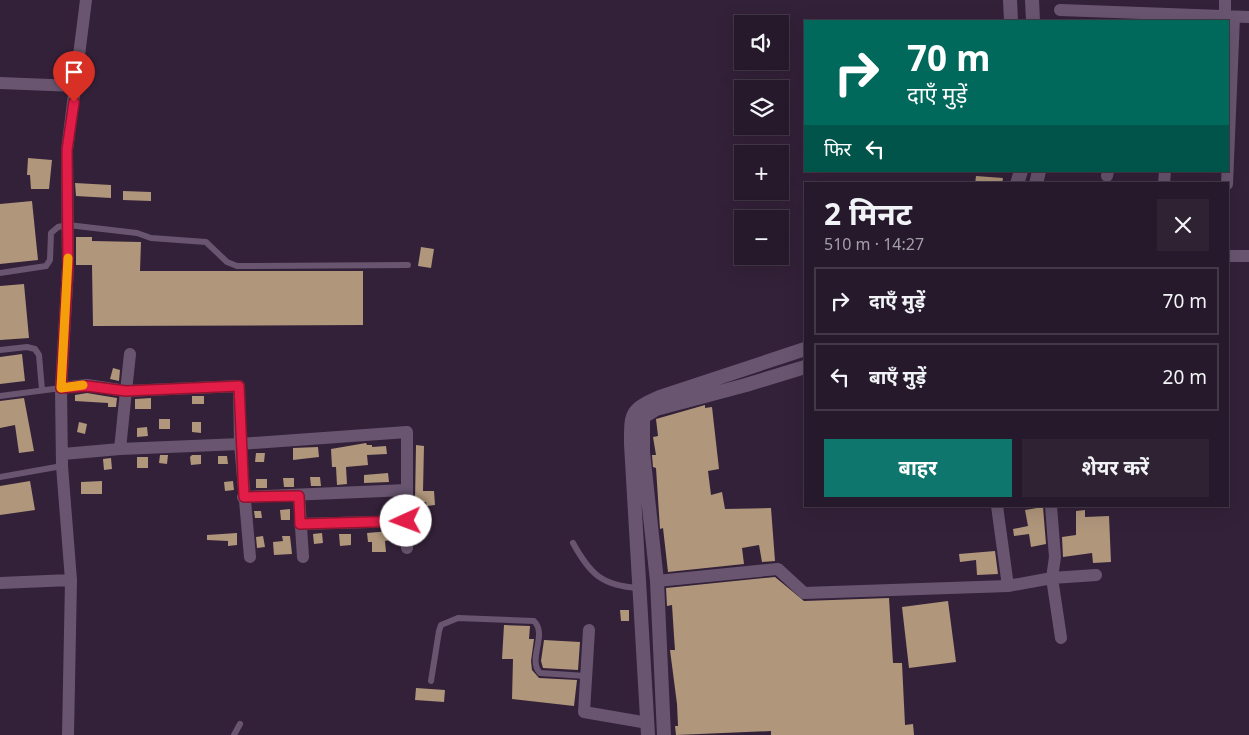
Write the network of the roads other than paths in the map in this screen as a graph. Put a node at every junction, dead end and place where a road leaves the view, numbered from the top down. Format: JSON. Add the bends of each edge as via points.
{"nodes":[{"id":1,"x":86,"y":0,"type":"edge"},
{"id":2,"x":1010,"y":0,"type":"edge"},
{"id":3,"x":1032,"y":0,"type":"edge"},
{"id":4,"x":1160,"y":0,"type":"edge"},
{"id":5,"x":1226,"y":0,"type":"edge"},
{"id":6,"x":1099,"y":6,"type":"edge"},
{"id":7,"x":1060,"y":10,"type":"dead end"},
{"id":8,"x":1160,"y":14,"type":"junction"},
{"id":9,"x":1116,"y":16,"type":"edge"},
{"id":10,"x":1230,"y":16,"type":"junction"},
{"id":11,"x":1249,"y":17,"type":"edge"},
{"id":12,"x":1173,"y":18,"type":"edge"},
{"id":13,"x":1010,"y":20,"type":"edge"},
{"id":14,"x":1033,"y":20,"type":"edge"},
{"id":15,"x":1229,"y":78,"type":"edge"},
{"id":16,"x":0,"y":83,"type":"edge"},
{"id":17,"x":76,"y":86,"type":"junction"},
{"id":18,"x":68,"y":224,"type":"junction"},
{"id":19,"x":1229,"y":256,"type":"edge"},
{"id":20,"x":1249,"y":256,"type":"edge"},
{"id":21,"x":408,"y":265,"type":"dead end"},
{"id":22,"x":0,"y":273,"type":"edge"},
{"id":23,"x":804,"y":349,"type":"edge"},
{"id":24,"x":0,"y":350,"type":"edge"},
{"id":25,"x":130,"y":354,"type":"dead end"},
{"id":26,"x":804,"y":367,"type":"edge"},
{"id":27,"x":61,"y":388,"type":"junction"},
{"id":28,"x":42,"y":390,"type":"junction"},
{"id":29,"x":126,"y":391,"type":"junction"},
{"id":30,"x":0,"y":396,"type":"edge"},
{"id":31,"x":240,"y":444,"type":"junction"},
{"id":32,"x":120,"y":448,"type":"junction"},
{"id":33,"x":63,"y":460,"type":"junction"},
{"id":34,"x":0,"y":477,"type":"edge"},
{"id":35,"x":407,"y":490,"type":"junction"},
{"id":36,"x":299,"y":496,"type":"junction"},
{"id":37,"x":244,"y":497,"type":"junction"},
{"id":38,"x":997,"y":507,"type":"edge"},
{"id":39,"x":1051,"y":507,"type":"edge"},
{"id":40,"x":406,"y":521,"type":"junction"},
{"id":41,"x":300,"y":524,"type":"junction"},
{"id":42,"x":573,"y":543,"type":"dead end"},
{"id":43,"x":406,"y":548,"type":"dead end"},
{"id":44,"x":250,"y":557,"type":"dead end"},
{"id":45,"x":303,"y":558,"type":"dead end"},
{"id":46,"x":1096,"y":575,"type":"dead end"},
{"id":47,"x":1052,"y":578,"type":"junction"},
{"id":48,"x":71,"y":580,"type":"junction"},
{"id":49,"x":657,"y":581,"type":"junction"},
{"id":50,"x":0,"y":583,"type":"edge"},
{"id":51,"x":1008,"y":586,"type":"junction"},
{"id":52,"x":639,"y":588,"type":"junction"},
{"id":53,"x":589,"y":630,"type":"dead end"},
{"id":54,"x":660,"y":638,"type":"junction"},
{"id":55,"x":1061,"y":638,"type":"dead end"},
{"id":56,"x":642,"y":639,"type":"junction"},
{"id":57,"x":586,"y":676,"type":"junction"},
{"id":58,"x":432,"y":680,"type":"dead end"},
{"id":59,"x":240,"y":724,"type":"dead end"},
{"id":60,"x":648,"y":729,"type":"edge"},
{"id":61,"x":68,"y":735,"type":"edge"},
{"id":62,"x":234,"y":735,"type":"edge"},
{"id":63,"x":664,"y":735,"type":"edge"}],
"edges":[{"from":1,"to":17,"type":"street"},
{"from":2,"to":13,"type":"street"},
{"from":3,"to":14,"type":"street"},
{"from":4,"to":8,"type":"street"},
{"from":5,"to":10,"type":"street"},
{"from":6,"to":7,"type":"street"},
{"from":6,"to":9,"type":"street"},
{"from":8,"to":9,"type":"street"},
{"from":8,"to":12,"type":"street"},
{"from":10,"to":11,"type":"street"},
{"from":10,"to":12,"type":"street"},
{"from":10,"to":15,"type":"street"},
{"from":16,"to":17,"type":"street"},
{"from":17,"to":18,"type":"street","via":[[67,150]]},
{"from":18,"to":21,"type":"lane","via":[[137,233],[151,238],[206,242],[227,262],[237,266]]},
{"from":18,"to":22,"type":"lane","via":[[51,233],[50,260],[46,266]]},
{"from":18,"to":27,"type":"street"},
{"from":19,"to":20,"type":"street"},
{"from":23,"to":52,"type":"street","via":[[688,386],[639,406],[631,425]]},
{"from":24,"to":28,"type":"lane","via":[[35,349],[39,355]]},
{"from":25,"to":29,"type":"street"},
{"from":26,"to":49,"type":"street","via":[[656,409],[643,417],[643,452]]},
{"from":27,"to":28,"type":"lane"},
{"from":27,"to":29,"type":"street","via":[[81,385]]},
{"from":27,"to":33,"type":"street"},
{"from":28,"to":30,"type":"lane"},
{"from":29,"to":31,"type":"street","via":[[239,386]]},
{"from":29,"to":32,"type":"street"},
{"from":31,"to":32,"type":"street"},
{"from":31,"to":35,"type":"street","via":[[407,432]]},
{"from":31,"to":37,"type":"street"},
{"from":32,"to":33,"type":"street"},
{"from":33,"to":34,"type":"lane"},
{"from":33,"to":48,"type":"street"},
{"from":35,"to":36,"type":"street"},
{"from":35,"to":40,"type":"street"},
{"from":36,"to":37,"type":"street"},
{"from":36,"to":41,"type":"street"},
{"from":37,"to":44,"type":"street"},
{"from":38,"to":51,"type":"street"},
{"from":39,"to":47,"type":"street","via":[[1055,557]]},
{"from":40,"to":41,"type":"street"},
{"from":40,"to":43,"type":"street"},
{"from":41,"to":45,"type":"street"},
{"from":42,"to":52,"type":"lane","via":[[584,564],[600,579]]},
{"from":46,"to":47,"type":"street"},
{"from":47,"to":51,"type":"street"},
{"from":47,"to":55,"type":"street"},
{"from":48,"to":50,"type":"street"},
{"from":48,"to":61,"type":"street"},
{"from":49,"to":51,"type":"street","via":[[778,569],[804,593]]},
{"from":49,"to":54,"type":"street"},
{"from":52,"to":56,"type":"street"},
{"from":53,"to":57,"type":"street"},
{"from":54,"to":56,"type":"street"},
{"from":54,"to":63,"type":"street"},
{"from":56,"to":60,"type":"street"},
{"from":57,"to":58,"type":"lane","via":[[540,673],[535,664],[539,632],[534,622],[458,618],[442,625],[439,631]]},
{"from":57,"to":60,"type":"street","via":[[584,712]]},
{"from":59,"to":62,"type":"lane"}]}
